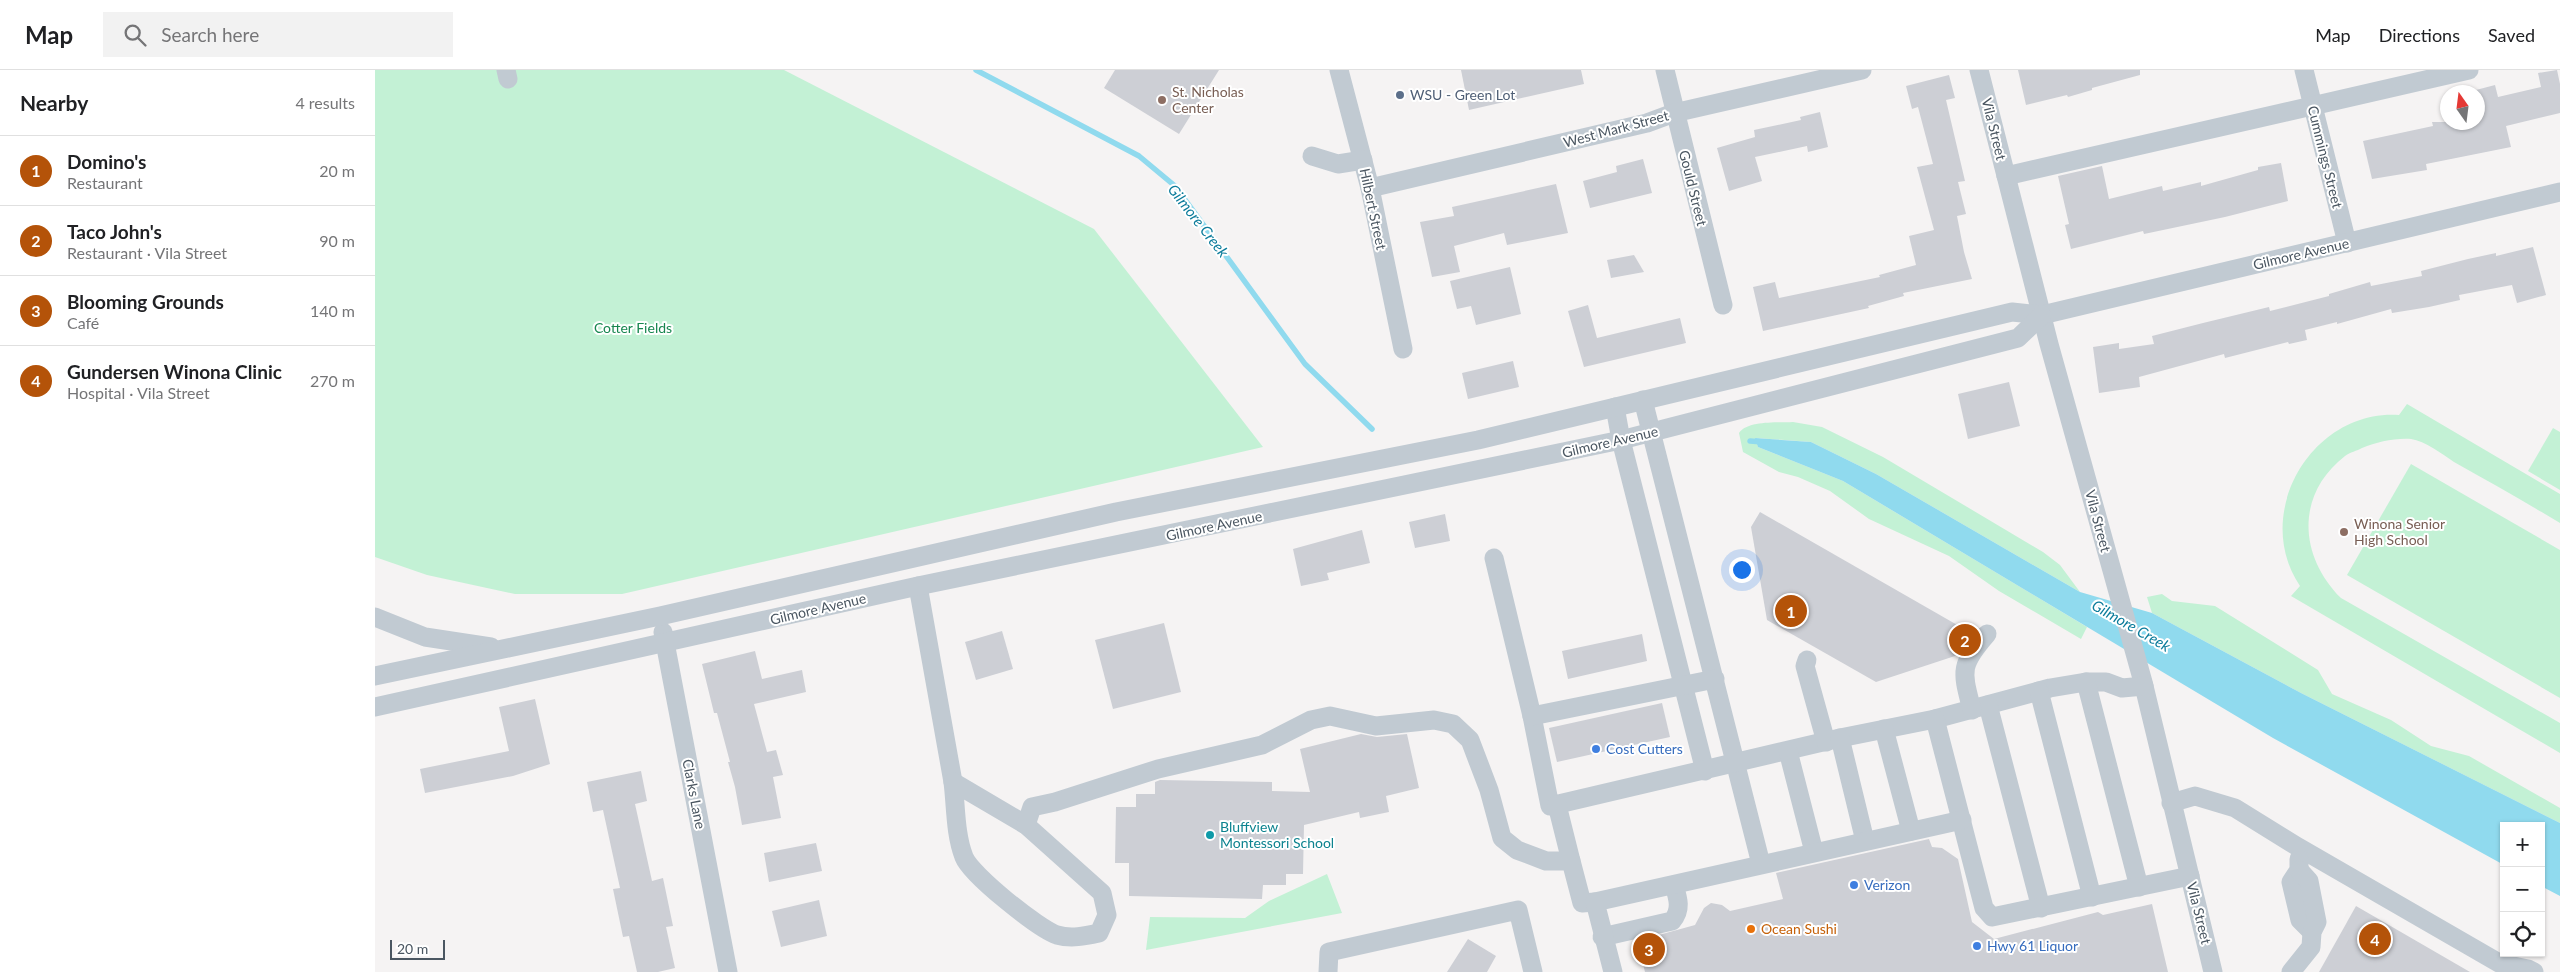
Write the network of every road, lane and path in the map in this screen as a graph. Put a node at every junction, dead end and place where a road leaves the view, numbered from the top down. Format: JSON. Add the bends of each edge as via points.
{"nodes":[{"id":1,"x":1339,"y":70,"type":"edge"},
{"id":2,"x":1665,"y":70,"type":"edge"},
{"id":3,"x":1861,"y":70,"type":"edge"},
{"id":4,"x":1979,"y":70,"type":"edge"},
{"id":5,"x":2304,"y":70,"type":"edge"},
{"id":6,"x":2469,"y":70,"type":"edge"},
{"id":7,"x":2313,"y":106,"type":"junction"},
{"id":8,"x":1674,"y":113,"type":"junction"},
{"id":9,"x":1312,"y":156,"type":"dead end"},
{"id":10,"x":1363,"y":160,"type":"junction"},
{"id":11,"x":2007,"y":176,"type":"junction"},
{"id":12,"x":1370,"y":188,"type":"junction"},
{"id":13,"x":2560,"y":192,"type":"edge"},
{"id":14,"x":2347,"y":243,"type":"junction"},
{"id":15,"x":1723,"y":305,"type":"dead end"},
{"id":16,"x":2042,"y":315,"type":"junction"},
{"id":17,"x":1403,"y":349,"type":"dead end"},
{"id":18,"x":1643,"y":400,"type":"junction"},
{"id":19,"x":1615,"y":407,"type":"junction"},
{"id":20,"x":1651,"y":432,"type":"junction"},
{"id":21,"x":1621,"y":440,"type":"junction"},
{"id":22,"x":1494,"y":558,"type":"dead end"},
{"id":23,"x":917,"y":586,"type":"junction"},
{"id":24,"x":660,"y":616,"type":"junction"},
{"id":25,"x":375,"y":617,"type":"edge"},
{"id":26,"x":1987,"y":634,"type":"dead end"},
{"id":27,"x":666,"y":643,"type":"junction"},
{"id":28,"x":507,"y":648,"type":"junction"},
{"id":29,"x":1807,"y":660,"type":"dead end"},
{"id":30,"x":375,"y":676,"type":"edge"},
{"id":31,"x":1715,"y":679,"type":"junction"},
{"id":32,"x":2086,"y":682,"type":"junction"},
{"id":33,"x":2144,"y":684,"type":"junction"},
{"id":34,"x":1683,"y":685,"type":"junction"},
{"id":35,"x":2039,"y":691,"type":"junction"},
{"id":36,"x":375,"y":707,"type":"edge"},
{"id":37,"x":1980,"y":708,"type":"junction"},
{"id":38,"x":1532,"y":716,"type":"junction"},
{"id":39,"x":1935,"y":719,"type":"junction"},
{"id":40,"x":1884,"y":729,"type":"junction"},
{"id":41,"x":1833,"y":740,"type":"junction"},
{"id":42,"x":1788,"y":751,"type":"junction"},
{"id":43,"x":1736,"y":763,"type":"junction"},
{"id":44,"x":1705,"y":771,"type":"junction"},
{"id":45,"x":953,"y":782,"type":"junction"},
{"id":46,"x":2171,"y":803,"type":"junction"},
{"id":47,"x":1557,"y":805,"type":"junction"},
{"id":48,"x":1961,"y":820,"type":"junction"},
{"id":49,"x":1026,"y":826,"type":"junction"},
{"id":50,"x":1911,"y":831,"type":"junction"},
{"id":51,"x":1865,"y":841,"type":"junction"},
{"id":52,"x":2299,"y":847,"type":"junction"},
{"id":53,"x":1815,"y":852,"type":"junction"},
{"id":54,"x":1571,"y":861,"type":"junction"},
{"id":55,"x":1761,"y":864,"type":"junction"},
{"id":56,"x":2190,"y":876,"type":"junction"},
{"id":57,"x":1674,"y":884,"type":"junction"},
{"id":58,"x":2139,"y":887,"type":"junction"},
{"id":59,"x":2092,"y":897,"type":"junction"},
{"id":60,"x":1595,"y":902,"type":"junction"},
{"id":61,"x":2041,"y":908,"type":"junction"},
{"id":62,"x":1602,"y":937,"type":"junction"},
{"id":63,"x":728,"y":972,"type":"edge"},
{"id":64,"x":1328,"y":972,"type":"edge"},
{"id":65,"x":1533,"y":972,"type":"edge"},
{"id":66,"x":1613,"y":972,"type":"edge"},
{"id":67,"x":2213,"y":972,"type":"edge"},
{"id":68,"x":2291,"y":972,"type":"edge"},
{"id":69,"x":2534,"y":972,"type":"edge"}],
"edges":[{"from":1,"to":10,"type":"street","name":"Hilbert Street"},
{"from":2,"to":8,"type":"street","name":"Gould Street"},
{"from":3,"to":8,"type":"street","name":"West Mark Street"},
{"from":4,"to":11,"type":"street","name":"Vila Street"},
{"from":5,"to":7,"type":"street","name":"Cummings Street"},
{"from":6,"to":7,"type":"street"},
{"from":7,"to":11,"type":"street"},
{"from":7,"to":14,"type":"street","name":"Cummings Street"},
{"from":8,"to":12,"type":"street","name":"West Mark Street","via":[[1647,124]]},
{"from":8,"to":15,"type":"street","name":"Gould Street"},
{"from":9,"to":10,"type":"street","via":[[1338,164]]},
{"from":10,"to":12,"type":"street","name":"Hilbert Street"},
{"from":11,"to":16,"type":"street","name":"Vila Street"},
{"from":12,"to":17,"type":"street","name":"Hilbert Street"},
{"from":13,"to":14,"type":"street","name":"Gilmore Avenue"},
{"from":14,"to":16,"type":"street","name":"Gilmore Avenue"},
{"from":16,"to":18,"type":"street","name":"Gilmore Avenue","via":[[2012,312]]},
{"from":16,"to":20,"type":"street","name":"Gilmore Avenue","via":[[2018,338]]},
{"from":16,"to":33,"type":"street","name":"Vila Street"},
{"from":18,"to":19,"type":"street","name":"Gilmore Avenue"},
{"from":18,"to":20,"type":"street"},
{"from":19,"to":21,"type":"street"},
{"from":19,"to":24,"type":"street","name":"Gilmore Avenue","via":[[1478,440],[1116,512]]},
{"from":20,"to":21,"type":"street","name":"Gilmore Avenue"},
{"from":20,"to":31,"type":"street"},
{"from":21,"to":23,"type":"street","name":"Gilmore Avenue"},
{"from":21,"to":34,"type":"street"},
{"from":22,"to":38,"type":"street"},
{"from":23,"to":27,"type":"street","name":"Gilmore Avenue"},
{"from":23,"to":45,"type":"street"},
{"from":24,"to":27,"type":"street","name":"Clarks Lane"},
{"from":24,"to":28,"type":"street","name":"Gilmore Avenue"},
{"from":25,"to":28,"type":"street","via":[[425,637]]},
{"from":26,"to":37,"type":"street","via":[[1966,662],[1963,675]]},
{"from":27,"to":36,"type":"street","name":"Gilmore Avenue"},
{"from":27,"to":63,"type":"street","name":"Clarks Lane"},
{"from":28,"to":30,"type":"street","name":"Gilmore Avenue"},
{"from":29,"to":41,"type":"street","via":[[1805,666]]},
{"from":31,"to":34,"type":"street"},
{"from":31,"to":43,"type":"street"},
{"from":32,"to":33,"type":"street","via":[[2106,682],[2122,688]]},
{"from":32,"to":35,"type":"street"},
{"from":32,"to":58,"type":"street"},
{"from":33,"to":46,"type":"street","name":"Vila Street"},
{"from":34,"to":38,"type":"street"},
{"from":34,"to":44,"type":"street"},
{"from":35,"to":37,"type":"street"},
{"from":35,"to":59,"type":"street"},
{"from":37,"to":39,"type":"street"},
{"from":37,"to":61,"type":"street"},
{"from":38,"to":47,"type":"street","via":[[1550,806]]},
{"from":39,"to":40,"type":"street"},
{"from":39,"to":48,"type":"street"},
{"from":40,"to":41,"type":"street"},
{"from":40,"to":50,"type":"street"},
{"from":41,"to":42,"type":"street"},
{"from":41,"to":51,"type":"street"},
{"from":42,"to":43,"type":"street"},
{"from":42,"to":53,"type":"street"},
{"from":43,"to":44,"type":"street"},
{"from":43,"to":55,"type":"street"},
{"from":44,"to":47,"type":"street"},
{"from":45,"to":49,"type":"street"},
{"from":45,"to":49,"type":"street","via":[[959,840],[965,860],[994,890],[1043,928],[1058,935],[1081,937],[1099,933],[1107,915],[1102,893]]},
{"from":46,"to":52,"type":"street","via":[[2195,796],[2235,808]]},
{"from":46,"to":56,"type":"street","name":"Vila Street"},
{"from":47,"to":54,"type":"street"},
{"from":48,"to":50,"type":"street"},
{"from":48,"to":61,"type":"street","via":[[1988,914],[1998,917]]},
{"from":49,"to":54,"type":"street","via":[[1032,807],[1158,770],[1263,745],[1311,720],[1329,716],[1376,726],[1435,720],[1453,724],[1470,740],[1489,790],[1502,838],[1517,850],[1545,861]]},
{"from":50,"to":51,"type":"street"},
{"from":51,"to":53,"type":"street"},
{"from":52,"to":68,"type":"street","via":[[2299,870],[2291,882],[2301,920],[2313,932],[2311,947]]},
{"from":52,"to":69,"type":"street","via":[[2499,963]]},
{"from":53,"to":55,"type":"street"},
{"from":54,"to":60,"type":"street","via":[[1582,903]]},
{"from":55,"to":57,"type":"street"},
{"from":56,"to":58,"type":"street"},
{"from":56,"to":67,"type":"street","name":"Vila Street"},
{"from":57,"to":60,"type":"street"},
{"from":57,"to":62,"type":"street","via":[[1679,908],[1672,921]]},
{"from":58,"to":59,"type":"street"},
{"from":59,"to":61,"type":"street"},
{"from":60,"to":62,"type":"street"},
{"from":62,"to":66,"type":"street"},
{"from":64,"to":65,"type":"street","via":[[1329,952],[1518,910]]}]}
